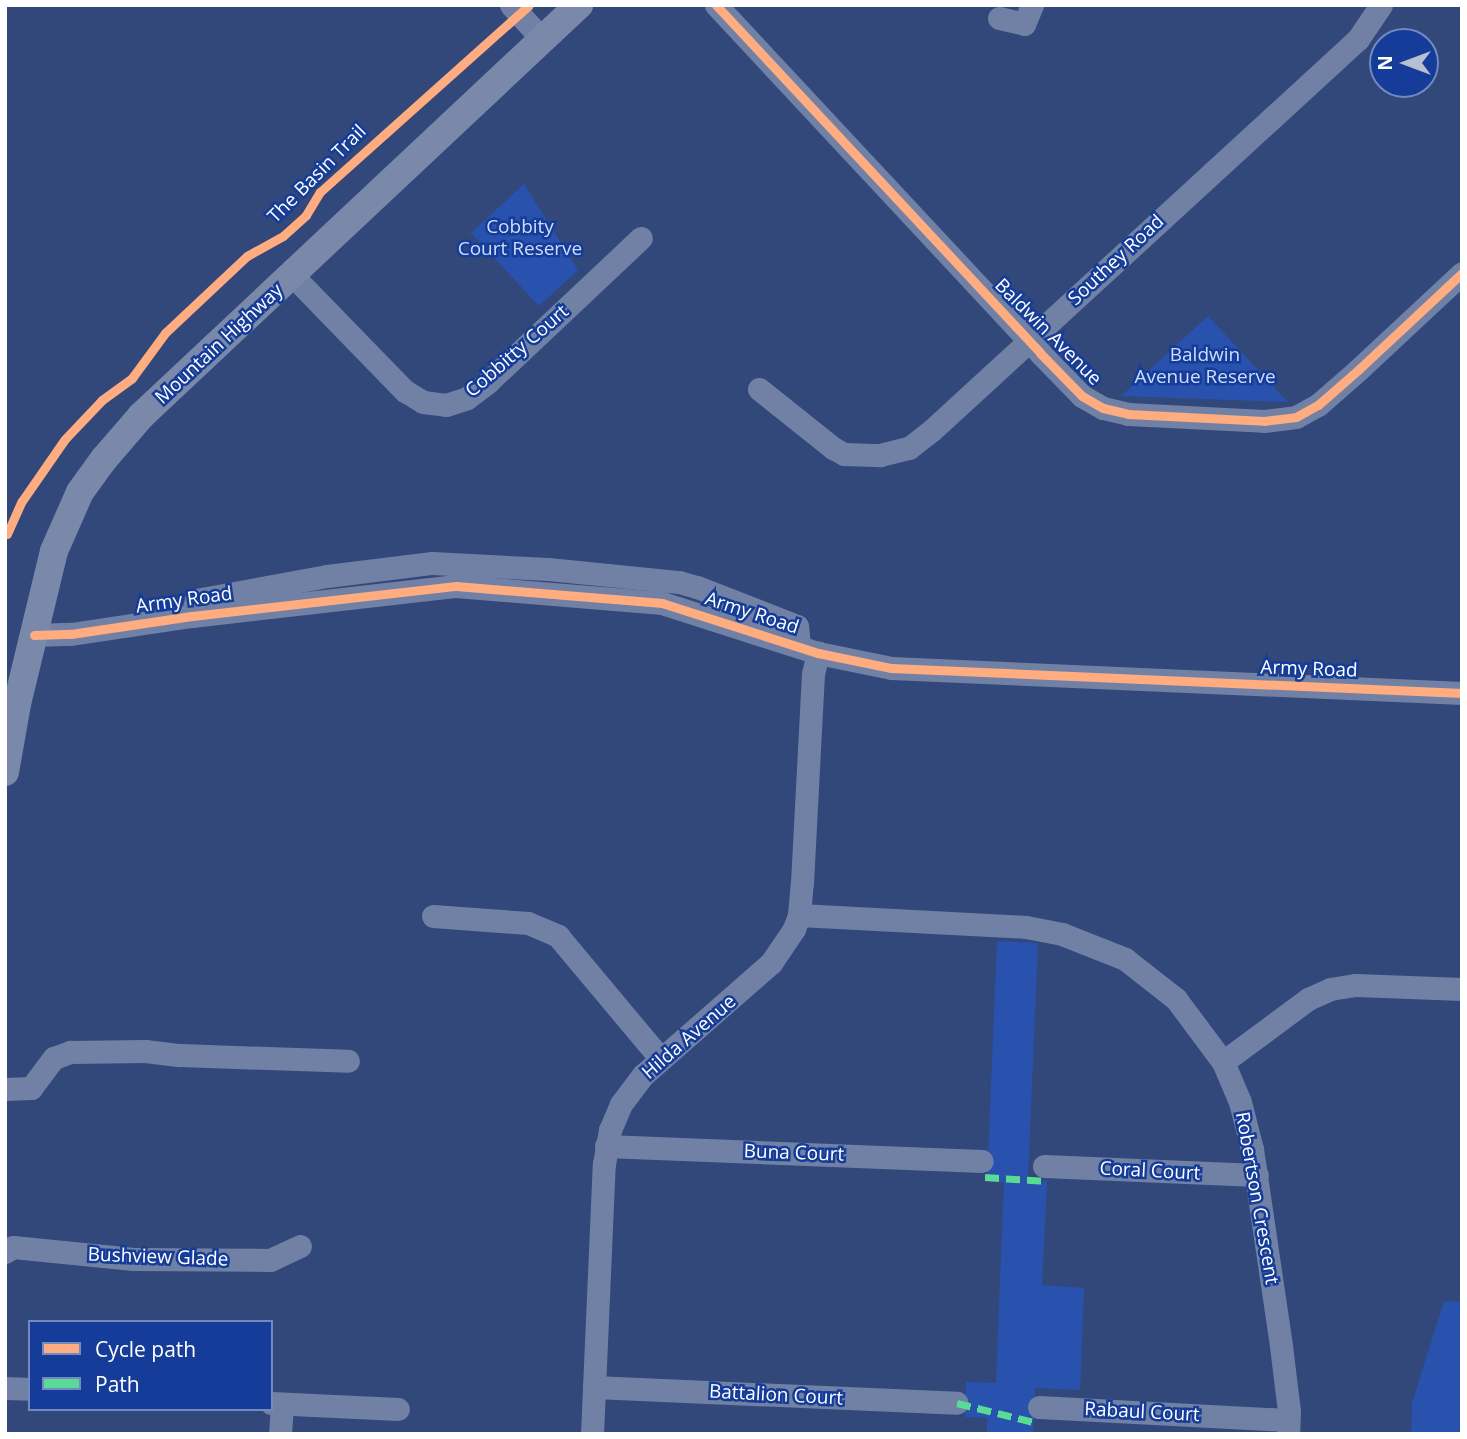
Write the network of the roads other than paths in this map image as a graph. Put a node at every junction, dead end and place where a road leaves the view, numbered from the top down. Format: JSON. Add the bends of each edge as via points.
{"nodes":[{"id":1,"x":511,"y":5,"type":"edge"},
{"id":2,"x":579,"y":5,"type":"edge"},
{"id":3,"x":716,"y":5,"type":"edge"},
{"id":4,"x":1032,"y":5,"type":"edge"},
{"id":5,"x":1381,"y":5,"type":"edge"},
{"id":6,"x":999,"y":18,"type":"dead end"},
{"id":7,"x":542,"y":39,"type":"junction"},
{"id":8,"x":641,"y":238,"type":"dead end"},
{"id":9,"x":1462,"y":272,"type":"edge"},
{"id":10,"x":293,"y":276,"type":"junction"},
{"id":11,"x":1028,"y":341,"type":"junction"},
{"id":12,"x":759,"y":389,"type":"dead end"},
{"id":13,"x":34,"y":635,"type":"junction"},
{"id":14,"x":809,"y":650,"type":"junction"},
{"id":15,"x":1462,"y":693,"type":"edge"},
{"id":16,"x":7,"y":753,"type":"edge"},
{"id":17,"x":799,"y":915,"type":"junction"},
{"id":18,"x":433,"y":916,"type":"dead end"},
{"id":19,"x":1462,"y":989,"type":"edge"},
{"id":20,"x":661,"y":1059,"type":"junction"},
{"id":21,"x":348,"y":1061,"type":"dead end"},
{"id":22,"x":1223,"y":1062,"type":"junction"},
{"id":23,"x":5,"y":1089,"type":"edge"},
{"id":24,"x":606,"y":1146,"type":"junction"},
{"id":25,"x":982,"y":1161,"type":"dead end"},
{"id":26,"x":1044,"y":1166,"type":"dead end"},
{"id":27,"x":1257,"y":1175,"type":"junction"},
{"id":28,"x":300,"y":1246,"type":"dead end"},
{"id":29,"x":9,"y":1249,"type":"edge"},
{"id":30,"x":594,"y":1387,"type":"junction"},
{"id":31,"x":5,"y":1388,"type":"edge"},
{"id":32,"x":28,"y":1389,"type":"edge"},
{"id":33,"x":276,"y":1403,"type":"edge"},
{"id":34,"x":957,"y":1403,"type":"dead end"},
{"id":35,"x":1039,"y":1407,"type":"dead end"},
{"id":36,"x":398,"y":1409,"type":"dead end"},
{"id":37,"x":1288,"y":1427,"type":"edge"},
{"id":38,"x":280,"y":1434,"type":"edge"},
{"id":39,"x":592,"y":1434,"type":"edge"}],
"edges":[{"from":1,"to":7,"type":"street"},
{"from":2,"to":7,"type":"main road","name":"Mountain Highway"},
{"from":3,"to":11,"type":"street","name":"Baldwin Avenue"},
{"from":4,"to":6,"type":"street","via":[[1024,24]]},
{"from":5,"to":11,"type":"street","name":"Southey Road","via":[[1358,39]]},
{"from":7,"to":10,"type":"main road","name":"Mountain Highway"},
{"from":8,"to":10,"type":"street","name":"Cobbitty Court","via":[[488,382],[467,398],[446,405],[423,401],[405,391]]},
{"from":9,"to":11,"type":"street","name":"Baldwin Avenue","via":[[1318,405],[1296,416],[1264,421],[1128,414],[1102,408],[1082,396]]},
{"from":10,"to":13,"type":"main road","name":"Mountain Highway","via":[[141,415],[80,492],[54,551]]},
{"from":11,"to":12,"type":"street","name":"Southey Road","via":[[909,448],[880,454],[856,456],[832,449]]},
{"from":13,"to":14,"type":"street","name":"Army Road","via":[[456,586],[662,603]]},
{"from":13,"to":16,"type":"main road","name":"Mountain Highway"},
{"from":14,"to":15,"type":"street","name":"Army Road","via":[[891,668]]},
{"from":14,"to":17,"type":"street","name":"Hilda Avenue","via":[[813,674]]},
{"from":17,"to":20,"type":"street","name":"Hilda Avenue","via":[[771,963]]},
{"from":17,"to":22,"type":"street","name":"Robertson Crescent","via":[[1026,928],[1093,944],[1125,959],[1176,999]]},
{"from":18,"to":20,"type":"street","via":[[528,923],[558,936]]},
{"from":19,"to":22,"type":"street","via":[[1356,985],[1330,989],[1308,999]]},
{"from":20,"to":24,"type":"street","name":"Hilda Avenue","via":[[621,1104]]},
{"from":21,"to":23,"type":"street","via":[[70,1052],[54,1058],[31,1088]]},
{"from":22,"to":27,"type":"street","name":"Robertson Crescent","via":[[1240,1102]]},
{"from":24,"to":25,"type":"street","name":"Buna Court"},
{"from":24,"to":30,"type":"street","name":"Hilda Avenue"},
{"from":26,"to":27,"type":"street","name":"Coral Court"},
{"from":27,"to":37,"type":"street","name":"Robertson Crescent"},
{"from":28,"to":29,"type":"street","name":"Bushview Glade","via":[[270,1260],[133,1259]]},
{"from":30,"to":34,"type":"street","name":"Battalion Court"},
{"from":30,"to":39,"type":"street","name":"Hilda Avenue"},
{"from":31,"to":32,"type":"street"},
{"from":33,"to":36,"type":"street"},
{"from":33,"to":38,"type":"street"},
{"from":35,"to":37,"type":"street","name":"Rabaul Court"}]}
